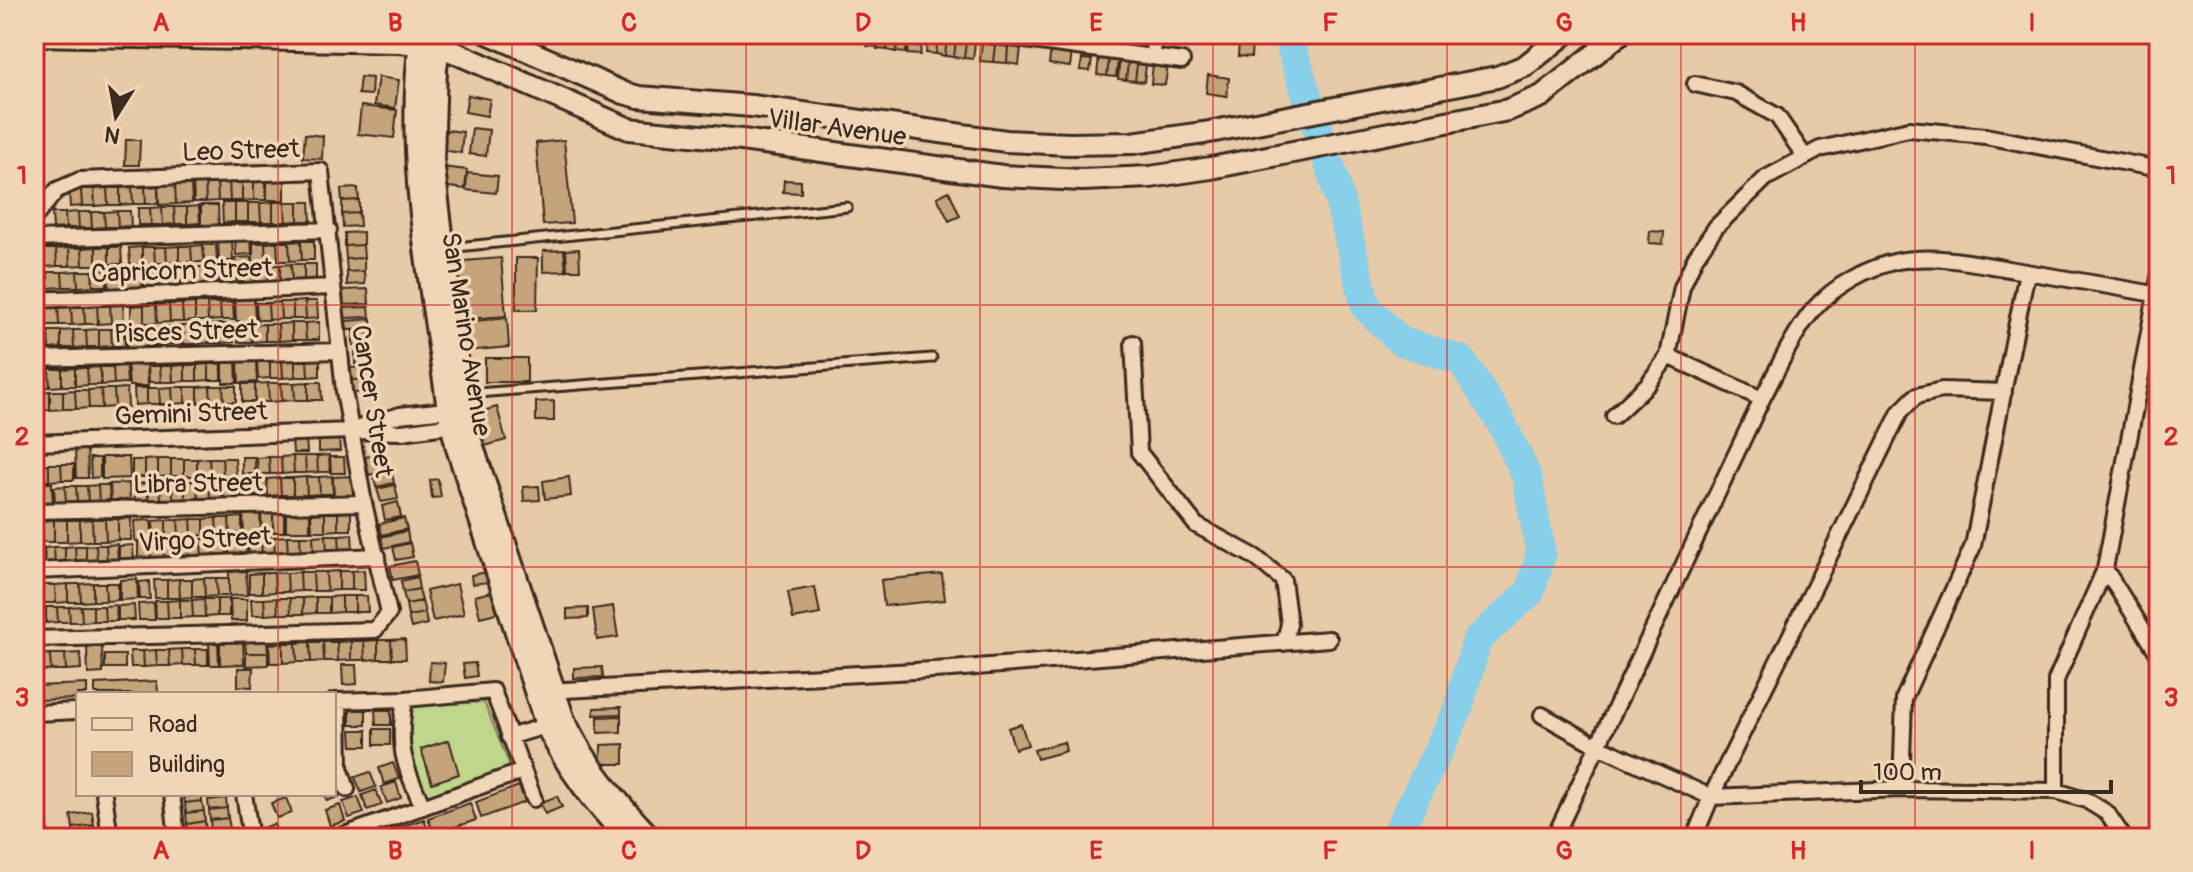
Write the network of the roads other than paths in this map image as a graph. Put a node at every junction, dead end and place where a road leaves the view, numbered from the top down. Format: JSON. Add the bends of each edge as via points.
{"nodes":[{"id":1,"x":490,"y":34,"type":"edge"},
{"id":2,"x":980,"y":34,"type":"edge"},
{"id":3,"x":1154,"y":34,"type":"edge"},
{"id":4,"x":1565,"y":34,"type":"edge"},
{"id":5,"x":1620,"y":34,"type":"edge"},
{"id":6,"x":40,"y":35,"type":"edge"},
{"id":7,"x":1038,"y":38,"type":"edge"},
{"id":8,"x":430,"y":39,"type":"edge"},
{"id":9,"x":1096,"y":41,"type":"edge"},
{"id":10,"x":1153,"y":57,"type":"junction"},
{"id":11,"x":1182,"y":61,"type":"dead end"},
{"id":12,"x":1695,"y":84,"type":"dead end"},
{"id":13,"x":1805,"y":157,"type":"junction"},
{"id":14,"x":2159,"y":169,"type":"edge"},
{"id":15,"x":321,"y":171,"type":"joint"},
{"id":16,"x":847,"y":207,"type":"dead end"},
{"id":17,"x":34,"y":218,"type":"edge"},
{"id":18,"x":329,"y":230,"type":"junction"},
{"id":19,"x":34,"y":239,"type":"edge"},
{"id":20,"x":434,"y":249,"type":"junction"},
{"id":21,"x":2027,"y":272,"type":"junction"},
{"id":22,"x":2159,"y":278,"type":"edge"},
{"id":23,"x":332,"y":287,"type":"junction"},
{"id":24,"x":2158,"y":295,"type":"edge"},
{"id":25,"x":34,"y":300,"type":"edge"},
{"id":26,"x":1133,"y":343,"type":"dead end"},
{"id":27,"x":339,"y":351,"type":"junction"},
{"id":28,"x":1668,"y":356,"type":"junction"},
{"id":29,"x":932,"y":358,"type":"dead end"},
{"id":30,"x":34,"y":359,"type":"edge"},
{"id":31,"x":2004,"y":392,"type":"junction"},
{"id":32,"x":1762,"y":399,"type":"junction"},
{"id":33,"x":458,"y":412,"type":"junction"},
{"id":34,"x":1614,"y":416,"type":"dead end"},
{"id":35,"x":350,"y":431,"type":"junction"},
{"id":36,"x":34,"y":443,"type":"edge"},
{"id":37,"x":364,"y":503,"type":"junction"},
{"id":38,"x":34,"y":511,"type":"edge"},
{"id":39,"x":378,"y":556,"type":"junction"},
{"id":40,"x":2105,"y":569,"type":"junction"},
{"id":41,"x":34,"y":571,"type":"edge"},
{"id":42,"x":34,"y":639,"type":"edge"},
{"id":43,"x":1329,"y":639,"type":"dead end"},
{"id":44,"x":1284,"y":643,"type":"junction"},
{"id":45,"x":2159,"y":655,"type":"edge"},
{"id":46,"x":544,"y":691,"type":"junction"},
{"id":47,"x":405,"y":699,"type":"junction"},
{"id":48,"x":337,"y":701,"type":"edge"},
{"id":49,"x":76,"y":711,"type":"edge"},
{"id":50,"x":34,"y":713,"type":"edge"},
{"id":51,"x":1542,"y":715,"type":"dead end"},
{"id":52,"x":555,"y":723,"type":"junction"},
{"id":53,"x":509,"y":737,"type":"junction"},
{"id":54,"x":1596,"y":745,"type":"junction"},
{"id":55,"x":337,"y":769,"type":"edge"},
{"id":56,"x":523,"y":771,"type":"junction"},
{"id":57,"x":347,"y":789,"type":"dead end"},
{"id":58,"x":1901,"y":789,"type":"junction"},
{"id":59,"x":2056,"y":791,"type":"junction"},
{"id":60,"x":34,"y":793,"type":"edge"},
{"id":61,"x":104,"y":796,"type":"edge"},
{"id":62,"x":172,"y":796,"type":"edge"},
{"id":63,"x":244,"y":796,"type":"edge"},
{"id":64,"x":1711,"y":797,"type":"junction"},
{"id":65,"x":534,"y":799,"type":"dead end"},
{"id":66,"x":423,"y":807,"type":"junction"},
{"id":67,"x":40,"y":838,"type":"edge"},
{"id":68,"x":110,"y":838,"type":"edge"},
{"id":69,"x":177,"y":838,"type":"edge"},
{"id":70,"x":251,"y":838,"type":"edge"},
{"id":71,"x":336,"y":838,"type":"edge"},
{"id":72,"x":627,"y":838,"type":"edge"},
{"id":73,"x":651,"y":838,"type":"edge"},
{"id":74,"x":1554,"y":838,"type":"edge"},
{"id":75,"x":1694,"y":838,"type":"edge"},
{"id":76,"x":2124,"y":838,"type":"edge"}],
"edges":[{"from":1,"to":4,"type":"main road","name":"Villar Avenue","via":[[639,97],[1069,144],[1132,143],[1204,133],[1510,73]]},
{"from":2,"to":7,"type":"street"},
{"from":3,"to":10,"type":"street"},
{"from":5,"to":8,"type":"main road","name":"Villar Avenue","via":[[1524,105],[1211,168],[1082,180],[1002,176],[645,132],[610,122]]},
{"from":6,"to":8,"type":"main road","name":"Villar Avenue"},
{"from":7,"to":9,"type":"street"},
{"from":8,"to":20,"type":"main road","name":"San Marino Avenue"},
{"from":9,"to":10,"type":"street"},
{"from":10,"to":11,"type":"street"},
{"from":12,"to":13,"type":"street","via":[[1736,93],[1777,116]]},
{"from":13,"to":14,"type":"street","via":[[1909,129],[1985,136]]},
{"from":13,"to":28,"type":"street","via":[[1766,178],[1716,227],[1682,287]]},
{"from":15,"to":17,"type":"street","name":"Leo Street","via":[[80,180],[57,190]]},
{"from":15,"to":18,"type":"street","name":"Cancer Street"},
{"from":16,"to":20,"type":"lane"},
{"from":18,"to":19,"type":"street","name":"Capricorn Street"},
{"from":18,"to":23,"type":"street","name":"Cancer Street"},
{"from":20,"to":33,"type":"main road","name":"San Marino Avenue"},
{"from":21,"to":24,"type":"street"},
{"from":21,"to":31,"type":"street"},
{"from":21,"to":32,"type":"street","via":[[1928,258],[1897,261],[1863,273],[1815,308]]},
{"from":22,"to":24,"type":"street"},
{"from":23,"to":25,"type":"street","name":"Capricorn Street"},
{"from":23,"to":27,"type":"street","name":"Cancer Street"},
{"from":24,"to":40,"type":"street"},
{"from":26,"to":44,"type":"street","via":[[1139,452],[1196,525],[1255,557],[1283,580],[1289,624]]},
{"from":27,"to":30,"type":"street","name":"Pisces Street"},
{"from":27,"to":35,"type":"street","name":"Cancer Street"},
{"from":28,"to":32,"type":"street"},
{"from":28,"to":34,"type":"street"},
{"from":29,"to":33,"type":"lane"},
{"from":31,"to":58,"type":"street","via":[[1973,546],[1904,698]]},
{"from":31,"to":64,"type":"street","via":[[1942,390],[1916,396],[1900,412]]},
{"from":32,"to":54,"type":"street"},
{"from":33,"to":35,"type":"street","name":"Gemini Street","via":[[400,415]]},
{"from":33,"to":46,"type":"main road","name":"San Marino Avenue"},
{"from":35,"to":36,"type":"street","name":"Gemini Street"},
{"from":35,"to":37,"type":"street","name":"Cancer Street"},
{"from":37,"to":38,"type":"street","name":"Libra Street"},
{"from":37,"to":39,"type":"street","name":"Cancer Street"},
{"from":39,"to":41,"type":"street","name":"Virgo Street"},
{"from":39,"to":42,"type":"street","name":"Cancer Street","via":[[389,613],[375,630]]},
{"from":40,"to":45,"type":"street"},
{"from":40,"to":59,"type":"street","via":[[2056,680]]},
{"from":43,"to":44,"type":"street"},
{"from":44,"to":46,"type":"street","via":[[951,669]]},
{"from":46,"to":52,"type":"main road","name":"San Marino Avenue"},
{"from":47,"to":48,"type":"street"},
{"from":47,"to":53,"type":"street","via":[[493,691]]},
{"from":47,"to":66,"type":"street","via":[[400,730],[404,766]]},
{"from":48,"to":55,"type":"street"},
{"from":49,"to":50,"type":"street"},
{"from":51,"to":54,"type":"street"},
{"from":52,"to":53,"type":"street"},
{"from":52,"to":72,"type":"main road","via":[[561,757]]},
{"from":52,"to":73,"type":"main road"},
{"from":53,"to":56,"type":"street"},
{"from":54,"to":64,"type":"street"},
{"from":54,"to":74,"type":"street"},
{"from":55,"to":57,"type":"street"},
{"from":56,"to":65,"type":"street"},
{"from":56,"to":66,"type":"street"},
{"from":58,"to":59,"type":"street"},
{"from":58,"to":64,"type":"street"},
{"from":59,"to":76,"type":"street","via":[[2107,813]]},
{"from":60,"to":67,"type":"street"},
{"from":61,"to":68,"type":"street"},
{"from":62,"to":69,"type":"street"},
{"from":63,"to":70,"type":"street"},
{"from":64,"to":75,"type":"street"},
{"from":66,"to":71,"type":"street"}]}
